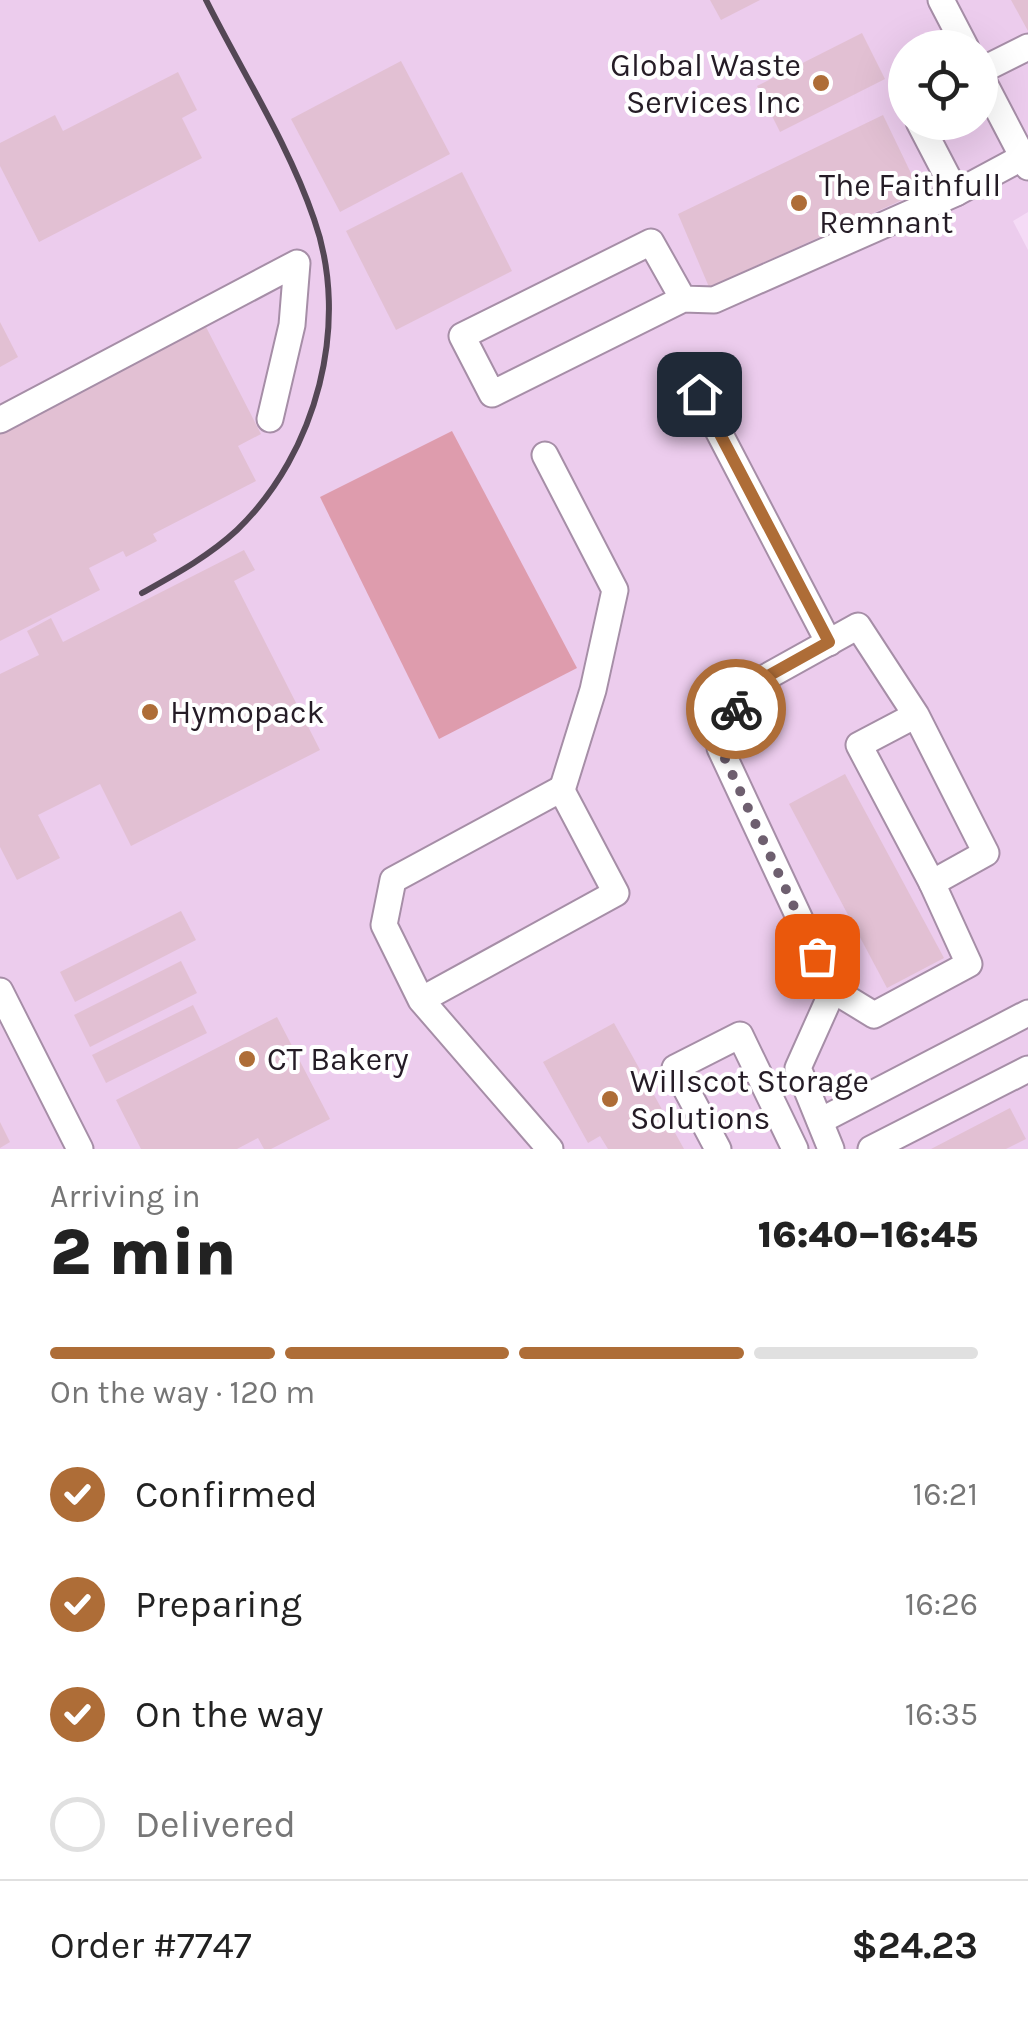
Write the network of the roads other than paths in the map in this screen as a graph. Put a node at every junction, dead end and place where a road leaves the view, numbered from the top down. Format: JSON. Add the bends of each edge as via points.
{"nodes":[{"id":1,"x":941,"y":0,"type":"edge"},
{"id":2,"x":957,"y":30,"type":"edge"},
{"id":3,"x":1028,"y":47,"type":"edge"},
{"id":4,"x":998,"y":63,"type":"edge"},
{"id":5,"x":998,"y":109,"type":"edge"},
{"id":6,"x":928,"y":140,"type":"edge"},
{"id":7,"x":1025,"y":162,"type":"edge"},
{"id":8,"x":956,"y":193,"type":"junction"},
{"id":9,"x":683,"y":299,"type":"junction"},
{"id":10,"x":699,"y":394,"type":"dead end"},
{"id":11,"x":270,"y":419,"type":"dead end"},
{"id":12,"x":0,"y":420,"type":"edge"},
{"id":13,"x":546,"y":455,"type":"dead end"},
{"id":14,"x":829,"y":642,"type":"junction"},
{"id":15,"x":916,"y":715,"type":"junction"},
{"id":16,"x":562,"y":790,"type":"junction"},
{"id":17,"x":932,"y":884,"type":"junction"},
{"id":18,"x":834,"y":990,"type":"junction"},
{"id":19,"x":0,"y":992,"type":"edge"},
{"id":20,"x":421,"y":1000,"type":"junction"},
{"id":21,"x":1028,"y":1012,"type":"edge"},
{"id":22,"x":1028,"y":1069,"type":"edge"},
{"id":23,"x":820,"y":1121,"type":"junction"},
{"id":24,"x":80,"y":1149,"type":"edge"},
{"id":25,"x":550,"y":1149,"type":"edge"},
{"id":26,"x":718,"y":1149,"type":"edge"},
{"id":27,"x":794,"y":1149,"type":"edge"},
{"id":28,"x":831,"y":1149,"type":"edge"},
{"id":29,"x":871,"y":1149,"type":"edge"}],
"edges":[{"from":1,"to":2,"type":"street"},
{"from":3,"to":4,"type":"street"},
{"from":5,"to":7,"type":"street"},
{"from":6,"to":8,"type":"street"},
{"from":7,"to":8,"type":"street"},
{"from":8,"to":9,"type":"street","via":[[714,300]]},
{"from":9,"to":9,"type":"street","via":[[492,394],[462,336],[651,242]]},
{"from":10,"to":14,"type":"street"},
{"from":11,"to":12,"type":"street","via":[[292,325],[296,263]]},
{"from":13,"to":16,"type":"street","via":[[615,590]]},
{"from":14,"to":15,"type":"street","via":[[858,626]]},
{"from":14,"to":18,"type":"street","via":[[743,690],[720,748]]},
{"from":15,"to":17,"type":"street","via":[[986,853]]},
{"from":15,"to":17,"type":"street","via":[[859,746]]},
{"from":16,"to":20,"type":"street","via":[[393,880],[384,926]]},
{"from":16,"to":20,"type":"street","via":[[616,892]]},
{"from":17,"to":18,"type":"street","via":[[969,964],[874,1015]]},
{"from":18,"to":23,"type":"street","via":[[798,1068]]},
{"from":19,"to":24,"type":"street"},
{"from":20,"to":25,"type":"street"},
{"from":21,"to":23,"type":"street"},
{"from":22,"to":29,"type":"street"},
{"from":23,"to":28,"type":"street"},
{"from":26,"to":27,"type":"street","via":[[675,1068],[740,1035]]}]}
